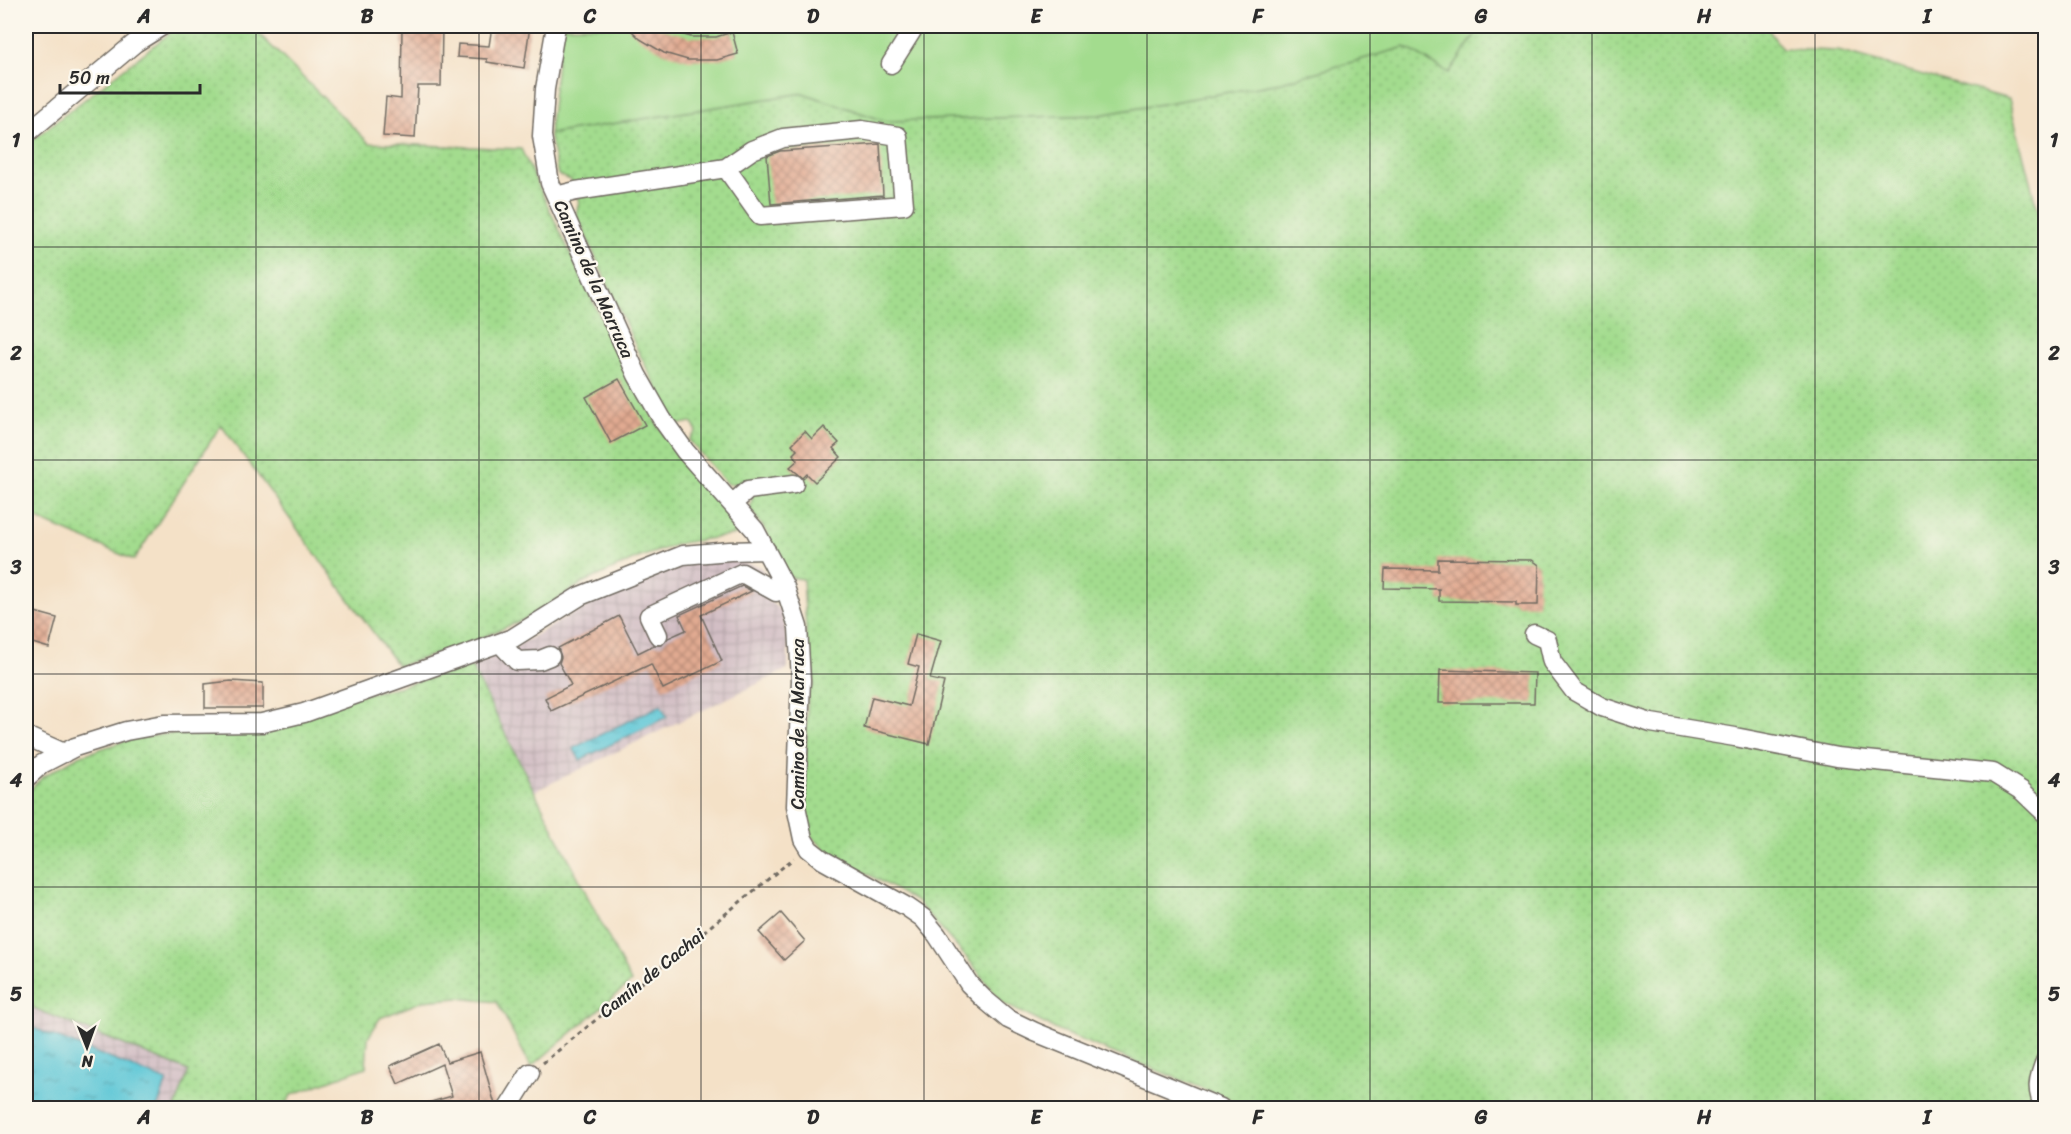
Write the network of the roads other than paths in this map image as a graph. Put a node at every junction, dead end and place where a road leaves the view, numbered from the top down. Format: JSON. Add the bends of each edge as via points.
{"nodes":[{"id":1,"x":162,"y":26,"type":"edge"},
{"id":2,"x":556,"y":26,"type":"edge"},
{"id":3,"x":915,"y":26,"type":"edge"},
{"id":4,"x":891,"y":64,"type":"dead end"},
{"id":5,"x":26,"y":134,"type":"edge"},
{"id":6,"x":726,"y":168,"type":"junction"},
{"id":7,"x":556,"y":196,"type":"junction"},
{"id":8,"x":794,"y":484,"type":"dead end"},
{"id":9,"x":732,"y":504,"type":"junction"},
{"id":10,"x":766,"y":550,"type":"junction"},
{"id":11,"x":785,"y":587,"type":"junction"},
{"id":12,"x":1534,"y":634,"type":"dead end"},
{"id":13,"x":658,"y":635,"type":"dead end"},
{"id":14,"x":500,"y":643,"type":"junction"},
{"id":15,"x":550,"y":656,"type":"dead end"},
{"id":16,"x":26,"y":736,"type":"edge"},
{"id":17,"x":64,"y":753,"type":"junction"},
{"id":18,"x":26,"y":778,"type":"edge"},
{"id":19,"x":2046,"y":814,"type":"edge"},
{"id":20,"x":2046,"y":1059,"type":"edge"},
{"id":21,"x":530,"y":1073,"type":"road end"},
{"id":22,"x":508,"y":1108,"type":"edge"},
{"id":23,"x":1221,"y":1108,"type":"edge"},
{"id":24,"x":2045,"y":1108,"type":"edge"}],
"edges":[{"from":1,"to":5,"type":"street"},
{"from":2,"to":7,"type":"street","name":"Camino de la Marruca","via":[[545,89],[543,136],[550,183]]},
{"from":3,"to":4,"type":"street"},
{"from":6,"to":6,"type":"street","via":[[760,216],[904,205],[898,135],[862,130],[783,138],[752,150]]},
{"from":6,"to":7,"type":"street"},
{"from":7,"to":9,"type":"street","name":"Camino de la Marruca","via":[[642,384],[662,419]]},
{"from":8,"to":9,"type":"street","via":[[748,490]]},
{"from":9,"to":10,"type":"street","name":"Camino de la Marruca","via":[[755,530]]},
{"from":10,"to":11,"type":"street","name":"Camino de la Marruca"},
{"from":10,"to":14,"type":"street","via":[[701,553],[673,559],[580,596]]},
{"from":11,"to":13,"type":"street","via":[[777,592],[742,573],[649,616]]},
{"from":11,"to":23,"type":"street","name":"Camino de la Marruca","via":[[798,627],[801,680],[796,806],[809,849],[923,918],[938,934],[969,984],[1008,1019]]},
{"from":12,"to":19,"type":"street","via":[[1547,640],[1552,662],[1574,691],[1602,707],[1651,723],[1836,757],[1993,773],[2022,791]]},
{"from":14,"to":15,"type":"street","via":[[517,661]]},
{"from":14,"to":17,"type":"street","via":[[281,719],[262,723],[164,724],[126,731]]},
{"from":16,"to":17,"type":"street"},
{"from":17,"to":18,"type":"street"},
{"from":20,"to":24,"type":"street","via":[[2040,1072],[2038,1096]]},
{"from":21,"to":22,"type":"street"}]}
